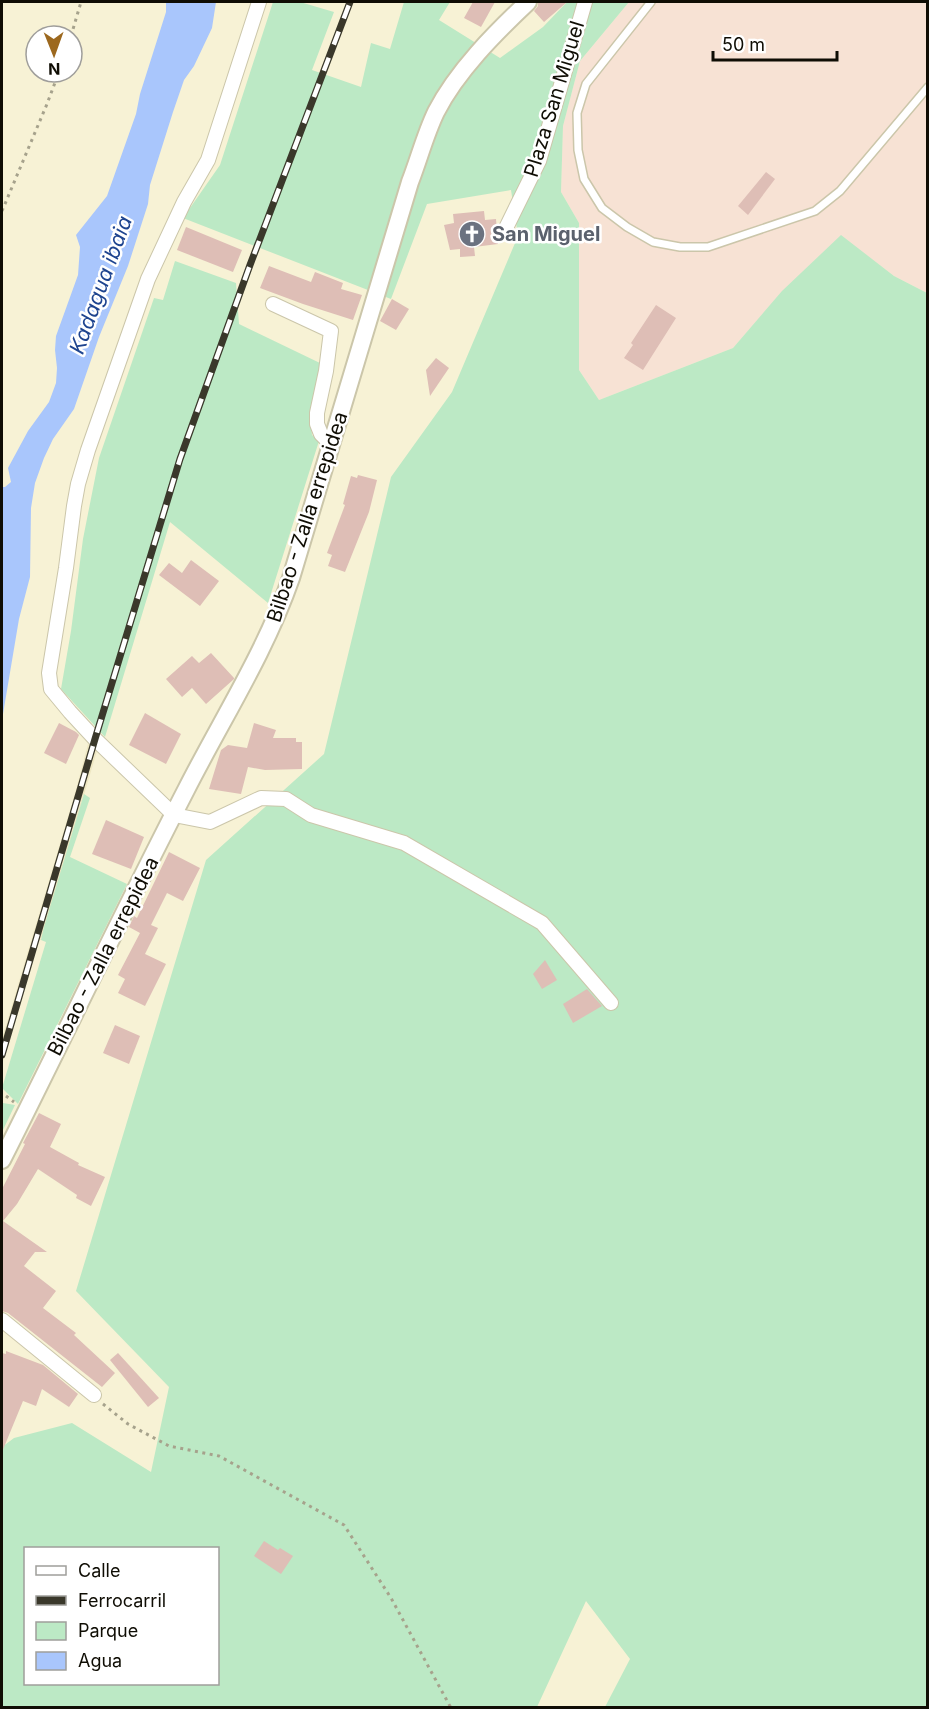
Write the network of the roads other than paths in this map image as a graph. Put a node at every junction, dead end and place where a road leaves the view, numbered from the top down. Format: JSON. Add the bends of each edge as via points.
{"nodes":[{"id":1,"x":259,"y":2,"type":"edge"},
{"id":2,"x":528,"y":2,"type":"edge"},
{"id":3,"x":585,"y":2,"type":"edge"},
{"id":4,"x":651,"y":2,"type":"edge"},
{"id":5,"x":927,"y":87,"type":"edge"},
{"id":6,"x":506,"y":228,"type":"dead end"},
{"id":7,"x":273,"y":304,"type":"dead end"},
{"id":8,"x":332,"y":444,"type":"junction"},
{"id":9,"x":174,"y":815,"type":"junction"},
{"id":10,"x":611,"y":1003,"type":"dead end"},
{"id":11,"x":2,"y":1160,"type":"edge"},
{"id":12,"x":2,"y":1320,"type":"edge"},
{"id":13,"x":94,"y":1395,"type":"road end"}],
"edges":[{"from":1,"to":9,"type":"street","via":[[208,160],[148,279],[88,450],[74,506],[49,674],[51,689],[70,712]]},
{"from":2,"to":8,"type":"street","name":"Bilbao - Zalla errepidea","via":[[468,65],[444,98],[429,128]]},
{"from":3,"to":6,"type":"street","name":"Plaza San Miguel","via":[[539,161]]},
{"from":4,"to":5,"type":"lane","via":[[586,84],[577,113],[584,179],[603,208],[653,242],[708,247],[815,211],[840,191]]},
{"from":7,"to":8,"type":"street","via":[[331,331],[316,424]]},
{"from":8,"to":9,"type":"street","name":"Bilbao - Zalla errepidea","via":[[274,624]]},
{"from":9,"to":10,"type":"street","via":[[210,822],[261,798],[285,800],[311,815],[404,843],[542,923]]},
{"from":9,"to":11,"type":"street","name":"Bilbao - Zalla errepidea"},
{"from":12,"to":13,"type":"street"}]}
